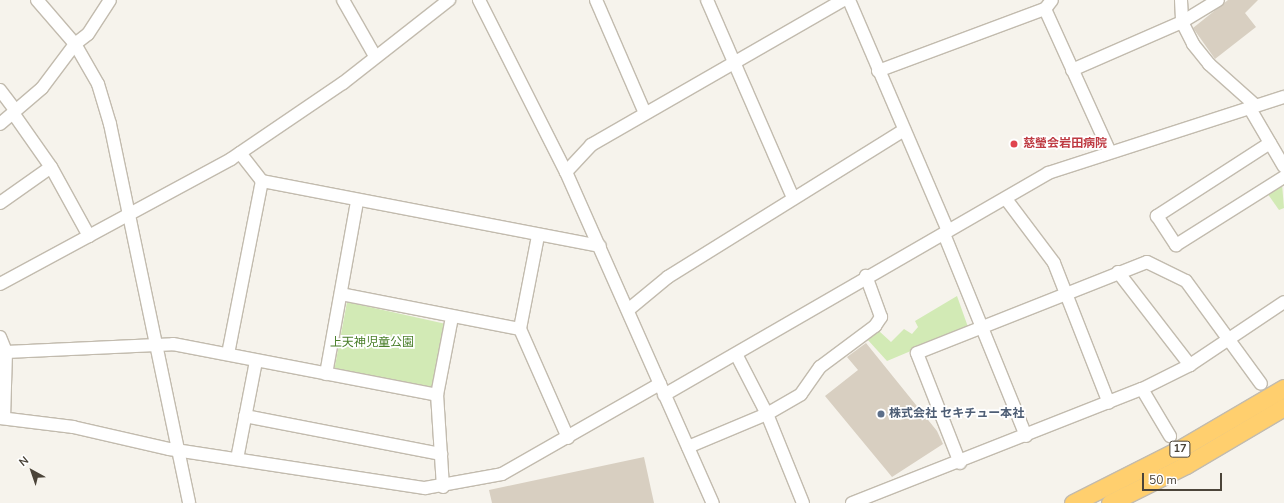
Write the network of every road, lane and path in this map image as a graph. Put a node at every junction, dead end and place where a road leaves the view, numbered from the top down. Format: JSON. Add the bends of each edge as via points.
{"nodes":[{"id":1,"x":37,"y":0,"type":"edge"},
{"id":2,"x":110,"y":0,"type":"edge"},
{"id":3,"x":343,"y":0,"type":"edge"},
{"id":4,"x":448,"y":0,"type":"edge"},
{"id":5,"x":479,"y":0,"type":"edge"},
{"id":6,"x":596,"y":0,"type":"edge"},
{"id":7,"x":707,"y":0,"type":"edge"},
{"id":8,"x":843,"y":0,"type":"edge"},
{"id":9,"x":849,"y":0,"type":"edge"},
{"id":10,"x":1181,"y":0,"type":"edge"},
{"id":11,"x":1218,"y":0,"type":"edge"},
{"id":12,"x":1048,"y":5,"type":"edge"},
{"id":13,"x":1182,"y":22,"type":"junction"},
{"id":14,"x":75,"y":44,"type":"junction"},
{"id":15,"x":375,"y":56,"type":"junction"},
{"id":16,"x":735,"y":62,"type":"junction"},
{"id":17,"x":1072,"y":70,"type":"junction"},
{"id":18,"x":878,"y":71,"type":"junction"},
{"id":19,"x":0,"y":90,"type":"edge"},
{"id":20,"x":1284,"y":97,"type":"edge"},
{"id":21,"x":1252,"y":106,"type":"junction"},
{"id":22,"x":14,"y":112,"type":"junction"},
{"id":23,"x":645,"y":113,"type":"junction"},
{"id":24,"x":0,"y":124,"type":"edge"},
{"id":25,"x":904,"y":130,"type":"junction"},
{"id":26,"x":1270,"y":143,"type":"junction"},
{"id":27,"x":1110,"y":152,"type":"junction"},
{"id":28,"x":240,"y":153,"type":"junction"},
{"id":29,"x":51,"y":167,"type":"junction"},
{"id":30,"x":1284,"y":167,"type":"edge"},
{"id":31,"x":566,"y":172,"type":"junction"},
{"id":32,"x":1284,"y":176,"type":"edge"},
{"id":33,"x":262,"y":181,"type":"junction"},
{"id":34,"x":793,"y":198,"type":"junction"},
{"id":35,"x":1006,"y":199,"type":"junction"},
{"id":36,"x":357,"y":201,"type":"junction"},
{"id":37,"x":0,"y":203,"type":"edge"},
{"id":38,"x":129,"y":216,"type":"junction"},
{"id":39,"x":946,"y":232,"type":"junction"},
{"id":40,"x":89,"y":236,"type":"junction"},
{"id":41,"x":538,"y":236,"type":"junction"},
{"id":42,"x":600,"y":246,"type":"junction"},
{"id":43,"x":1118,"y":272,"type":"junction"},
{"id":44,"x":866,"y":276,"type":"junction"},
{"id":45,"x":0,"y":284,"type":"edge"},
{"id":46,"x":341,"y":294,"type":"junction"},
{"id":47,"x":1067,"y":294,"type":"junction"},
{"id":48,"x":1284,"y":302,"type":"edge"},
{"id":49,"x":628,"y":310,"type":"junction"},
{"id":50,"x":452,"y":317,"type":"junction"},
{"id":51,"x":981,"y":327,"type":"junction"},
{"id":52,"x":520,"y":329,"type":"junction"},
{"id":53,"x":0,"y":337,"type":"edge"},
{"id":54,"x":1231,"y":339,"type":"junction"},
{"id":55,"x":155,"y":344,"type":"junction"},
{"id":56,"x":6,"y":352,"type":"junction"},
{"id":57,"x":228,"y":354,"type":"junction"},
{"id":58,"x":736,"y":354,"type":"junction"},
{"id":59,"x":256,"y":361,"type":"junction"},
{"id":60,"x":1190,"y":365,"type":"junction"},
{"id":61,"x":326,"y":374,"type":"junction"},
{"id":62,"x":1261,"y":384,"type":"dead end"},
{"id":63,"x":1284,"y":388,"type":"edge"},
{"id":64,"x":662,"y":390,"type":"junction"},
{"id":65,"x":1142,"y":390,"type":"junction"},
{"id":66,"x":437,"y":395,"type":"junction"},
{"id":67,"x":1109,"y":403,"type":"junction"},
{"id":68,"x":1284,"y":407,"type":"edge"},
{"id":69,"x":767,"y":414,"type":"junction"},
{"id":70,"x":245,"y":416,"type":"junction"},
{"id":71,"x":2,"y":418,"type":"edge"},
{"id":72,"x":1026,"y":436,"type":"junction"},
{"id":73,"x":1170,"y":436,"type":"dead end"},
{"id":74,"x":568,"y":438,"type":"junction"},
{"id":75,"x":688,"y":447,"type":"junction"},
{"id":76,"x":178,"y":450,"type":"junction"},
{"id":77,"x":441,"y":454,"type":"junction"},
{"id":78,"x":237,"y":459,"type":"junction"},
{"id":79,"x":960,"y":463,"type":"junction"},
{"id":80,"x":443,"y":487,"type":"junction"},
{"id":81,"x":189,"y":503,"type":"edge"},
{"id":82,"x":713,"y":503,"type":"edge"},
{"id":83,"x":802,"y":503,"type":"edge"},
{"id":84,"x":852,"y":503,"type":"edge"},
{"id":85,"x":1073,"y":503,"type":"edge"},
{"id":86,"x":1110,"y":503,"type":"edge"}],
"edges":[{"from":1,"to":14,"type":"street"},
{"from":2,"to":14,"type":"street","via":[[88,34]]},
{"from":3,"to":15,"type":"street"},
{"from":4,"to":15,"type":"street"},
{"from":5,"to":31,"type":"street"},
{"from":6,"to":23,"type":"street"},
{"from":7,"to":16,"type":"street"},
{"from":8,"to":16,"type":"street"},
{"from":9,"to":18,"type":"street"},
{"from":10,"to":13,"type":"street"},
{"from":11,"to":13,"type":"street"},
{"from":12,"to":17,"type":"street"},
{"from":12,"to":18,"type":"street"},
{"from":13,"to":17,"type":"street"},
{"from":13,"to":21,"type":"street","via":[[1209,64]]},
{"from":14,"to":22,"type":"street","via":[[42,88]]},
{"from":14,"to":38,"type":"street","via":[[98,84]]},
{"from":15,"to":28,"type":"street","via":[[344,83]]},
{"from":16,"to":23,"type":"street"},
{"from":16,"to":34,"type":"street"},
{"from":17,"to":27,"type":"street"},
{"from":18,"to":25,"type":"street"},
{"from":19,"to":22,"type":"street"},
{"from":20,"to":21,"type":"street"},
{"from":21,"to":26,"type":"street"},
{"from":21,"to":27,"type":"street"},
{"from":22,"to":24,"type":"street"},
{"from":22,"to":29,"type":"street"},
{"from":23,"to":31,"type":"street","via":[[591,145]]},
{"from":25,"to":34,"type":"street"},
{"from":25,"to":39,"type":"street"},
{"from":26,"to":30,"type":"street"},
{"from":26,"to":32,"type":"street","via":[[1157,216],[1176,245]]},
{"from":27,"to":35,"type":"street","via":[[1048,173]]},
{"from":28,"to":33,"type":"street"},
{"from":28,"to":38,"type":"street"},
{"from":29,"to":37,"type":"street"},
{"from":29,"to":40,"type":"street"},
{"from":31,"to":42,"type":"street"},
{"from":33,"to":36,"type":"street"},
{"from":33,"to":57,"type":"street"},
{"from":34,"to":49,"type":"street","via":[[668,277]]},
{"from":35,"to":39,"type":"street"},
{"from":35,"to":47,"type":"street","via":[[1054,263]]},
{"from":36,"to":41,"type":"street"},
{"from":36,"to":46,"type":"street"},
{"from":38,"to":40,"type":"street"},
{"from":38,"to":55,"type":"street"},
{"from":39,"to":44,"type":"street"},
{"from":39,"to":51,"type":"street"},
{"from":40,"to":45,"type":"street"},
{"from":41,"to":42,"type":"street"},
{"from":41,"to":52,"type":"street"},
{"from":42,"to":49,"type":"street"},
{"from":43,"to":47,"type":"street"},
{"from":43,"to":54,"type":"street","via":[[1147,262],[1186,281]]},
{"from":43,"to":60,"type":"street"},
{"from":44,"to":58,"type":"street"},
{"from":44,"to":69,"type":"street","via":[[881,317],[875,326],[820,367],[801,394]]},
{"from":46,"to":50,"type":"street"},
{"from":46,"to":61,"type":"street"},
{"from":47,"to":51,"type":"street"},
{"from":47,"to":67,"type":"street"},
{"from":48,"to":54,"type":"street"},
{"from":49,"to":64,"type":"street"},
{"from":50,"to":52,"type":"street"},
{"from":50,"to":66,"type":"street"},
{"from":51,"to":72,"type":"street"},
{"from":51,"to":79,"type":"street","via":[[917,354]]},
{"from":52,"to":74,"type":"street"},
{"from":53,"to":56,"type":"street"},
{"from":54,"to":60,"type":"street"},
{"from":54,"to":62,"type":"street"},
{"from":55,"to":56,"type":"street"},
{"from":55,"to":57,"type":"street"},
{"from":55,"to":76,"type":"street"},
{"from":56,"to":71,"type":"street"},
{"from":57,"to":59,"type":"street"},
{"from":58,"to":64,"type":"street"},
{"from":58,"to":69,"type":"street"},
{"from":59,"to":61,"type":"street"},
{"from":59,"to":70,"type":"street"},
{"from":60,"to":65,"type":"street"},
{"from":61,"to":66,"type":"street"},
{"from":63,"to":85,"type":"highway","number":"17","via":[[1178,450]]},
{"from":64,"to":74,"type":"street"},
{"from":64,"to":75,"type":"street"},
{"from":65,"to":67,"type":"street"},
{"from":65,"to":73,"type":"street"},
{"from":66,"to":77,"type":"street"},
{"from":67,"to":72,"type":"street"},
{"from":68,"to":86,"type":"highway","number":"17","via":[[1186,465]]},
{"from":69,"to":75,"type":"street"},
{"from":69,"to":83,"type":"street"},
{"from":70,"to":77,"type":"street"},
{"from":70,"to":78,"type":"street"},
{"from":71,"to":76,"type":"street","via":[[73,427]]},
{"from":72,"to":79,"type":"street"},
{"from":74,"to":80,"type":"street","via":[[502,474]]},
{"from":75,"to":82,"type":"street"},
{"from":76,"to":78,"type":"street"},
{"from":76,"to":81,"type":"street"},
{"from":77,"to":80,"type":"street"},
{"from":78,"to":80,"type":"street","via":[[395,484]]},
{"from":79,"to":84,"type":"street"}]}
